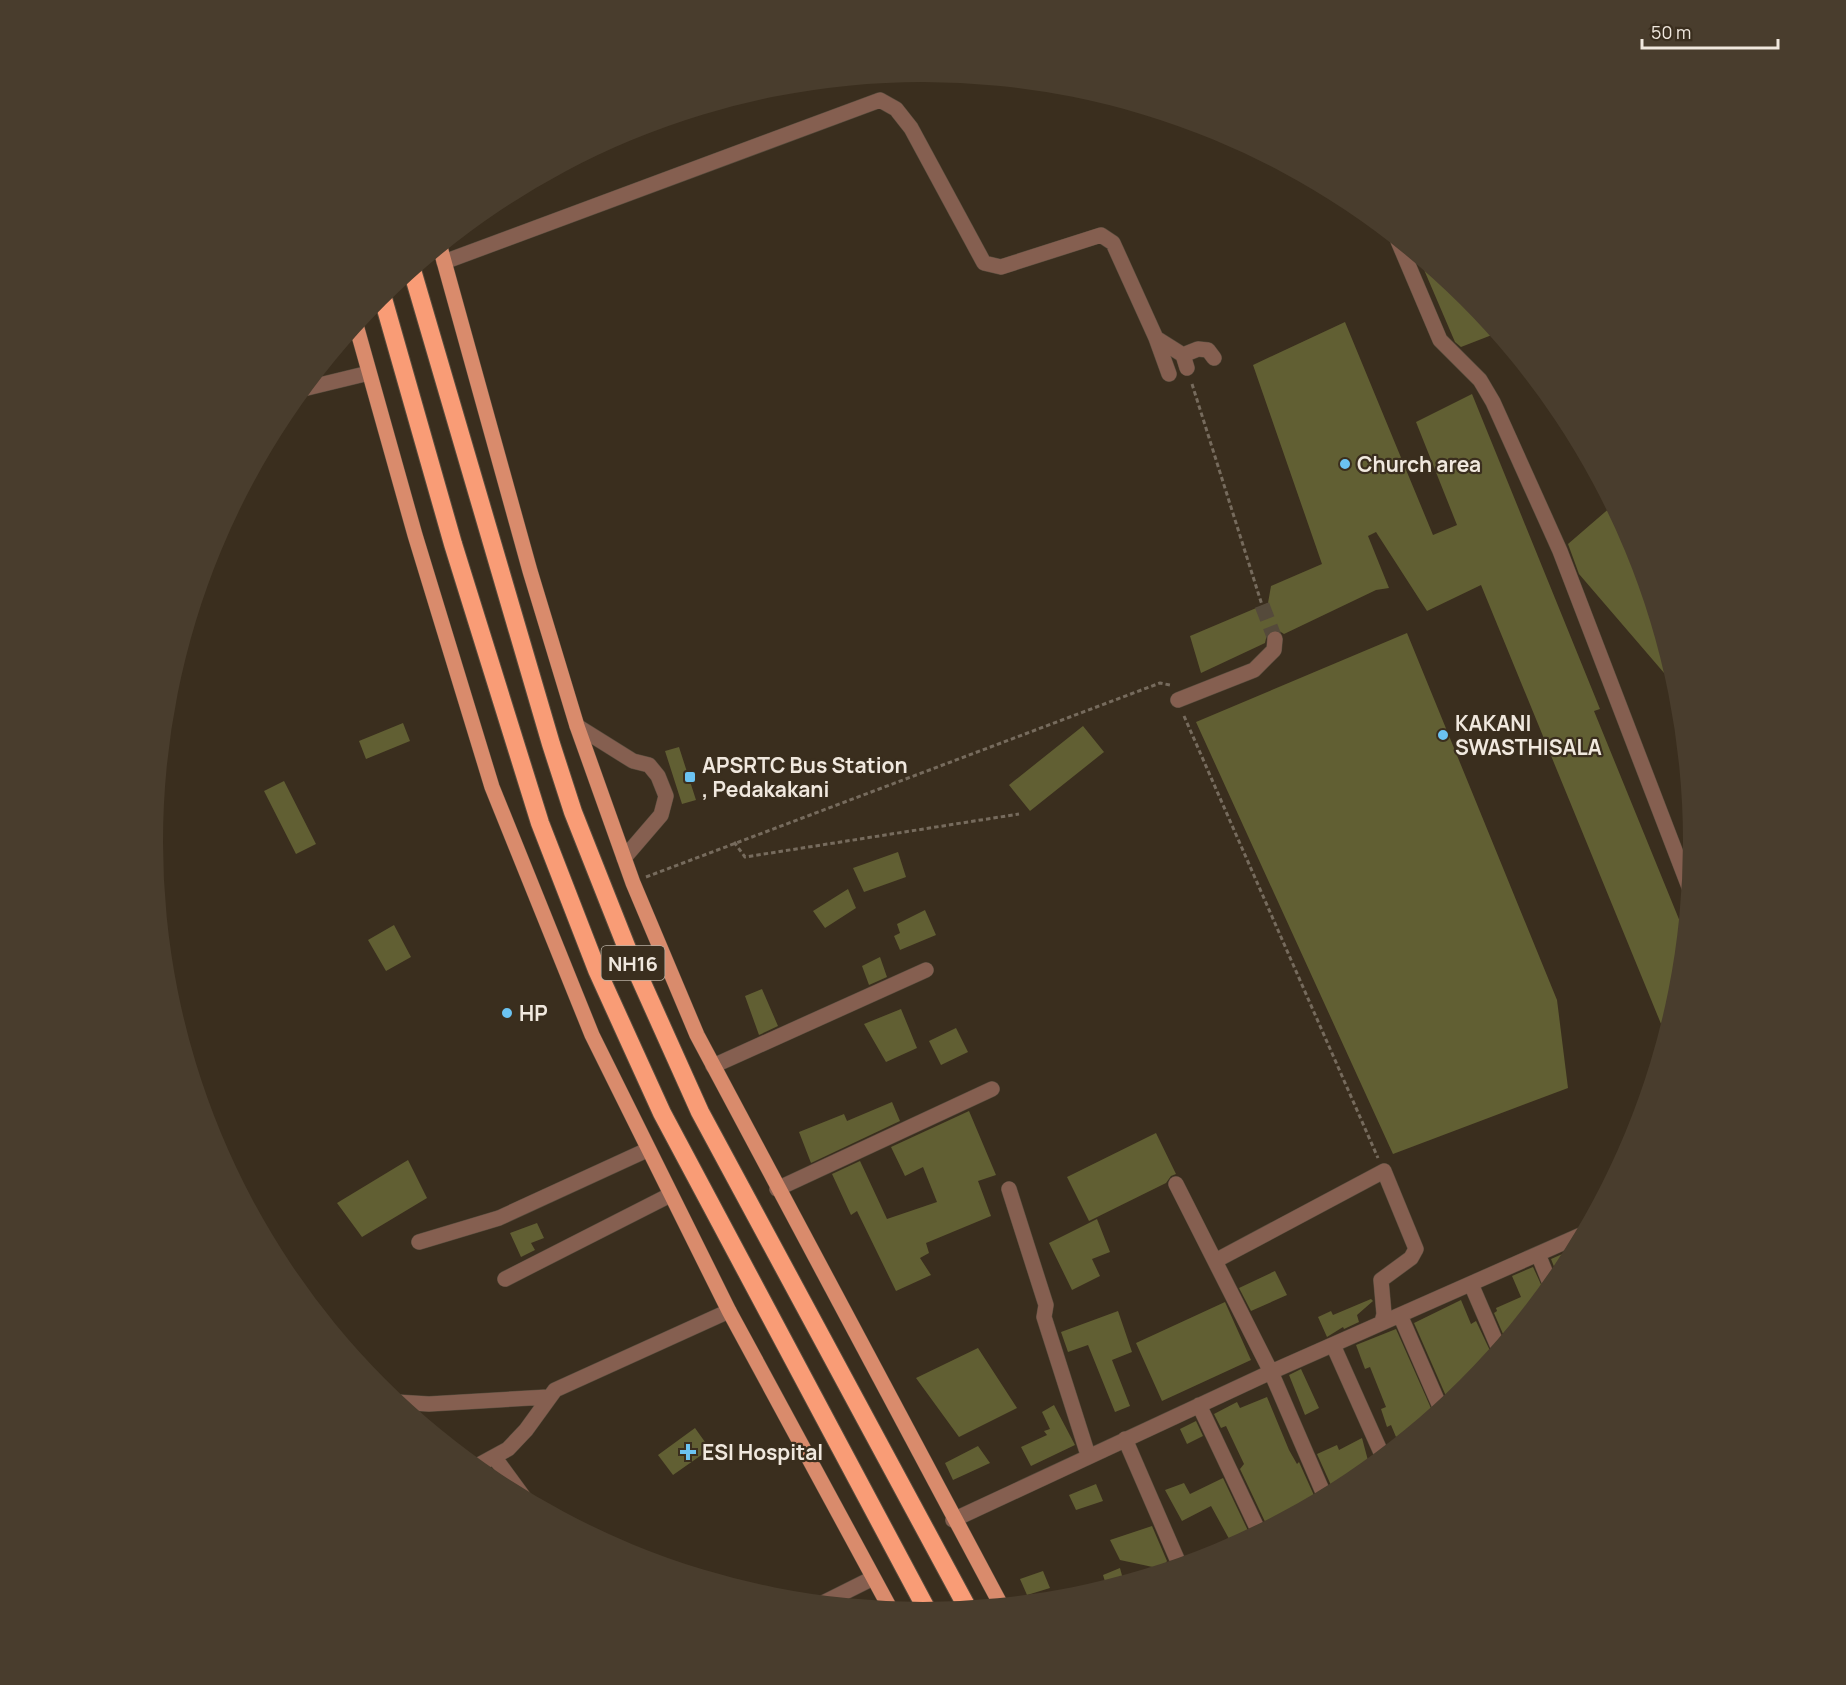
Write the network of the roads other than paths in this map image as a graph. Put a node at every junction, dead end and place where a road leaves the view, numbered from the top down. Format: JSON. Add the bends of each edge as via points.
{"nodes":[{"id":1,"x":443,"y":253,"type":"edge"},
{"id":2,"x":442,"y":254,"type":"edge"},
{"id":3,"x":1404,"y":254,"type":"edge"},
{"id":4,"x":414,"y":278,"type":"edge"},
{"id":5,"x":385,"y":306,"type":"edge"},
{"id":6,"x":358,"y":334,"type":"edge"},
{"id":7,"x":1156,"y":338,"type":"junction"},
{"id":8,"x":1214,"y":358,"type":"dead end"},
{"id":9,"x":369,"y":373,"type":"junction"},
{"id":10,"x":1169,"y":374,"type":"dead end"},
{"id":11,"x":316,"y":386,"type":"edge"},
{"id":12,"x":1275,"y":639,"type":"dead end"},
{"id":13,"x":1178,"y":700,"type":"road end"},
{"id":14,"x":577,"y":726,"type":"junction"},
{"id":15,"x":624,"y":858,"type":"junction"},
{"id":16,"x":1682,"y":869,"type":"edge"},
{"id":17,"x":926,"y":970,"type":"dead end"},
{"id":18,"x":713,"y":1066,"type":"junction"},
{"id":19,"x":992,"y":1089,"type":"dead end"},
{"id":20,"x":647,"y":1150,"type":"junction"},
{"id":21,"x":1176,"y":1184,"type":"dead end"},
{"id":22,"x":777,"y":1189,"type":"junction"},
{"id":23,"x":1009,"y":1189,"type":"dead end"},
{"id":24,"x":670,"y":1195,"type":"junction"},
{"id":25,"x":1571,"y":1239,"type":"edge"},
{"id":26,"x":419,"y":1242,"type":"dead end"},
{"id":27,"x":1538,"y":1254,"type":"junction"},
{"id":28,"x":1218,"y":1259,"type":"junction"},
{"id":29,"x":1547,"y":1276,"type":"edge"},
{"id":30,"x":505,"y":1279,"type":"dead end"},
{"id":31,"x":1471,"y":1284,"type":"junction"},
{"id":32,"x":729,"y":1311,"type":"junction"},
{"id":33,"x":1400,"y":1315,"type":"junction"},
{"id":34,"x":1382,"y":1322,"type":"junction"},
{"id":35,"x":1496,"y":1342,"type":"edge"},
{"id":36,"x":1333,"y":1345,"type":"junction"},
{"id":37,"x":1271,"y":1372,"type":"junction"},
{"id":38,"x":548,"y":1397,"type":"junction"},
{"id":39,"x":1438,"y":1401,"type":"edge"},
{"id":40,"x":410,"y":1403,"type":"edge"},
{"id":41,"x":1199,"y":1405,"type":"junction"},
{"id":42,"x":1125,"y":1439,"type":"junction"},
{"id":43,"x":1380,"y":1449,"type":"edge"},
{"id":44,"x":1088,"y":1455,"type":"junction"},
{"id":45,"x":495,"y":1458,"type":"junction"},
{"id":46,"x":485,"y":1463,"type":"edge"},
{"id":47,"x":512,"y":1481,"type":"edge"},
{"id":48,"x":1322,"y":1489,"type":"edge"},
{"id":49,"x":953,"y":1520,"type":"junction"},
{"id":50,"x":1256,"y":1525,"type":"edge"},
{"id":51,"x":1177,"y":1558,"type":"edge"},
{"id":52,"x":873,"y":1578,"type":"junction"},
{"id":53,"x":835,"y":1597,"type":"edge"},
{"id":54,"x":997,"y":1599,"type":"edge"},
{"id":55,"x":886,"y":1601,"type":"edge"},
{"id":56,"x":964,"y":1601,"type":"edge"},
{"id":57,"x":923,"y":1602,"type":"edge"}],
"edges":[{"from":1,"to":7,"type":"street","via":[[880,100],[896,108],[911,128],[984,263],[1001,267],[1101,235],[1113,243]]},
{"from":2,"to":14,"type":"main road"},
{"from":3,"to":16,"type":"street","via":[[1440,340],[1480,380],[1497,412],[1560,551]]},
{"from":4,"to":56,"type":"highway","number":"NH16","via":[[551,744],[573,812],[630,956],[700,1112]]},
{"from":5,"to":57,"type":"highway","number":"NH16","via":[[453,544],[540,823],[597,970],[668,1123]]},
{"from":6,"to":9,"type":"main road"},
{"from":7,"to":8,"type":"street","via":[[1185,361],[1198,349],[1208,350]]},
{"from":7,"to":10,"type":"street"},
{"from":9,"to":11,"type":"street"},
{"from":9,"to":20,"type":"main road","via":[[492,788],[592,1035]]},
{"from":12,"to":13,"type":"street","via":[[1274,650],[1254,670]]},
{"from":14,"to":15,"type":"main road"},
{"from":14,"to":15,"type":"street","via":[[633,761],[649,765],[666,796],[661,815]]},
{"from":15,"to":18,"type":"main road"},
{"from":17,"to":18,"type":"street"},
{"from":18,"to":22,"type":"main road"},
{"from":19,"to":22,"type":"street"},
{"from":20,"to":24,"type":"main road"},
{"from":20,"to":26,"type":"street","via":[[499,1218]]},
{"from":21,"to":28,"type":"street"},
{"from":22,"to":49,"type":"main road"},
{"from":23,"to":44,"type":"street"},
{"from":24,"to":30,"type":"street"},
{"from":24,"to":32,"type":"main road"},
{"from":25,"to":27,"type":"street"},
{"from":27,"to":29,"type":"street"},
{"from":27,"to":31,"type":"street"},
{"from":28,"to":34,"type":"street","via":[[1384,1171],[1416,1249],[1412,1258],[1381,1280]]},
{"from":28,"to":37,"type":"street"},
{"from":31,"to":33,"type":"street"},
{"from":31,"to":35,"type":"street"},
{"from":32,"to":38,"type":"street","via":[[562,1385]]},
{"from":32,"to":52,"type":"main road"},
{"from":33,"to":34,"type":"street"},
{"from":33,"to":39,"type":"street"},
{"from":34,"to":36,"type":"street"},
{"from":36,"to":37,"type":"street"},
{"from":36,"to":43,"type":"street"},
{"from":37,"to":41,"type":"street"},
{"from":37,"to":48,"type":"street"},
{"from":38,"to":40,"type":"street"},
{"from":38,"to":45,"type":"street","via":[[526,1430]]},
{"from":41,"to":42,"type":"street"},
{"from":41,"to":50,"type":"street"},
{"from":42,"to":44,"type":"street"},
{"from":42,"to":51,"type":"street"},
{"from":44,"to":49,"type":"street"},
{"from":45,"to":46,"type":"street"},
{"from":45,"to":47,"type":"street"},
{"from":49,"to":54,"type":"main road"},
{"from":52,"to":53,"type":"street"},
{"from":52,"to":55,"type":"main road"}]}
